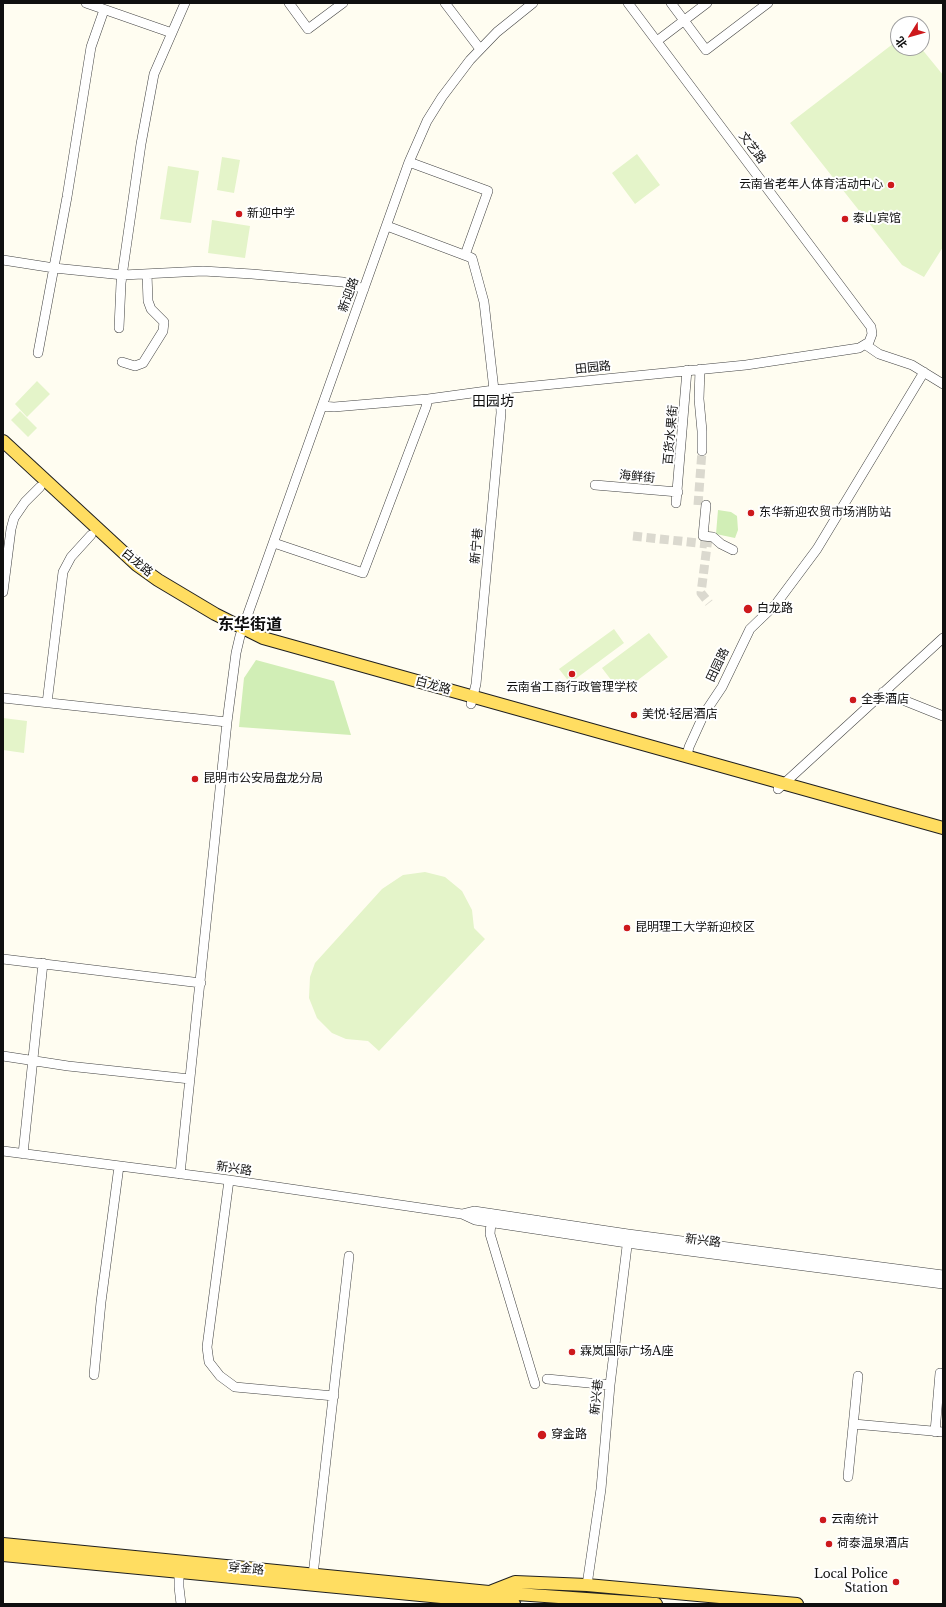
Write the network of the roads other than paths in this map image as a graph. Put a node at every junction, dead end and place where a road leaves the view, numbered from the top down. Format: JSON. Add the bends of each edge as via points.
{"nodes":[{"id":1,"x":86,"y":3,"type":"edge"},
{"id":2,"x":185,"y":3,"type":"edge"},
{"id":3,"x":289,"y":3,"type":"edge"},
{"id":4,"x":343,"y":3,"type":"edge"},
{"id":5,"x":445,"y":3,"type":"edge"},
{"id":6,"x":533,"y":3,"type":"edge"},
{"id":7,"x":628,"y":3,"type":"edge"},
{"id":8,"x":671,"y":3,"type":"edge"},
{"id":9,"x":706,"y":3,"type":"edge"},
{"id":10,"x":768,"y":3,"type":"edge"},
{"id":11,"x":104,"y":10,"type":"junction"},
{"id":12,"x":684,"y":20,"type":"junction"},
{"id":13,"x":172,"y":33,"type":"junction"},
{"id":14,"x":657,"y":40,"type":"junction"},
{"id":15,"x":480,"y":49,"type":"junction"},
{"id":16,"x":409,"y":162,"type":"junction"},
{"id":17,"x":387,"y":226,"type":"junction"},
{"id":18,"x":465,"y":255,"type":"junction"},
{"id":19,"x":3,"y":260,"type":"edge"},
{"id":20,"x":54,"y":268,"type":"junction"},
{"id":21,"x":148,"y":274,"type":"junction"},
{"id":22,"x":123,"y":275,"type":"junction"},
{"id":23,"x":364,"y":289,"type":"junction"},
{"id":24,"x":119,"y":328,"type":"dead end"},
{"id":25,"x":866,"y":345,"type":"junction"},
{"id":26,"x":38,"y":353,"type":"dead end"},
{"id":27,"x":122,"y":362,"type":"dead end"},
{"id":28,"x":700,"y":369,"type":"junction"},
{"id":29,"x":688,"y":370,"type":"junction"},
{"id":30,"x":924,"y":372,"type":"junction"},
{"id":31,"x":943,"y":384,"type":"edge"},
{"id":32,"x":497,"y":389,"type":"junction"},
{"id":33,"x":428,"y":399,"type":"junction"},
{"id":34,"x":322,"y":406,"type":"junction"},
{"id":35,"x":3,"y":441,"type":"edge"},
{"id":36,"x":702,"y":451,"type":"tunnel mouth"},
{"id":37,"x":3,"y":452,"type":"edge"},
{"id":38,"x":595,"y":485,"type":"dead end"},
{"id":39,"x":40,"y":487,"type":"junction"},
{"id":40,"x":678,"y":492,"type":"junction"},
{"id":41,"x":676,"y":503,"type":"dead end"},
{"id":42,"x":706,"y":505,"type":"tunnel mouth"},
{"id":43,"x":91,"y":535,"type":"junction"},
{"id":44,"x":274,"y":543,"type":"junction"},
{"id":45,"x":733,"y":550,"type":"dead end"},
{"id":46,"x":3,"y":592,"type":"edge"},
{"id":47,"x":242,"y":633,"type":"junction"},
{"id":48,"x":943,"y":638,"type":"edge"},
{"id":49,"x":883,"y":692,"type":"junction"},
{"id":50,"x":3,"y":698,"type":"edge"},
{"id":51,"x":472,"y":700,"type":"junction"},
{"id":52,"x":47,"y":703,"type":"junction"},
{"id":53,"x":943,"y":716,"type":"edge"},
{"id":54,"x":227,"y":722,"type":"junction"},
{"id":55,"x":687,"y":755,"type":"junction"},
{"id":56,"x":781,"y":786,"type":"junction"},
{"id":57,"x":943,"y":828,"type":"edge"},
{"id":58,"x":943,"y":836,"type":"edge"},
{"id":59,"x":3,"y":959,"type":"edge"},
{"id":60,"x":43,"y":963,"type":"junction"},
{"id":61,"x":201,"y":983,"type":"junction"},
{"id":62,"x":3,"y":1056,"type":"edge"},
{"id":63,"x":34,"y":1060,"type":"junction"},
{"id":64,"x":190,"y":1079,"type":"junction"},
{"id":65,"x":3,"y":1151,"type":"edge"},
{"id":66,"x":23,"y":1154,"type":"junction"},
{"id":67,"x":119,"y":1166,"type":"junction"},
{"id":68,"x":180,"y":1174,"type":"junction"},
{"id":69,"x":229,"y":1180,"type":"junction"},
{"id":70,"x":462,"y":1214,"type":"junction"},
{"id":71,"x":491,"y":1222,"type":"junction"},
{"id":72,"x":627,"y":1239,"type":"junction"},
{"id":73,"x":349,"y":1256,"type":"dead end"},
{"id":74,"x":943,"y":1275,"type":"edge"},
{"id":75,"x":943,"y":1284,"type":"edge"},
{"id":76,"x":940,"y":1373,"type":"dead end"},
{"id":77,"x":94,"y":1375,"type":"dead end"},
{"id":78,"x":858,"y":1376,"type":"dead end"},
{"id":79,"x":546,"y":1379,"type":"dead end"},
{"id":80,"x":535,"y":1384,"type":"dead end"},
{"id":81,"x":610,"y":1385,"type":"junction"},
{"id":82,"x":334,"y":1396,"type":"junction"},
{"id":83,"x":854,"y":1424,"type":"junction"},
{"id":84,"x":936,"y":1432,"type":"edge"},
{"id":85,"x":848,"y":1477,"type":"dead end"},
{"id":86,"x":3,"y":1544,"type":"edge"},
{"id":87,"x":3,"y":1555,"type":"edge"},
{"id":88,"x":179,"y":1572,"type":"junction"},
{"id":89,"x":313,"y":1575,"type":"junction"},
{"id":90,"x":587,"y":1585,"type":"junction"},
{"id":91,"x":489,"y":1599,"type":"edge"},
{"id":92,"x":181,"y":1604,"type":"edge"},
{"id":93,"x":514,"y":1604,"type":"edge"},
{"id":94,"x":656,"y":1604,"type":"edge"},
{"id":95,"x":797,"y":1604,"type":"edge"}],
"edges":[{"from":1,"to":11,"type":"street"},
{"from":2,"to":13,"type":"street"},
{"from":3,"to":4,"type":"street","via":[[308,29]]},
{"from":5,"to":15,"type":"street"},
{"from":6,"to":15,"type":"street","name":"新迎路"},
{"from":7,"to":14,"type":"street","name":"文艺路"},
{"from":8,"to":12,"type":"street"},
{"from":9,"to":12,"type":"street"},
{"from":10,"to":12,"type":"street","via":[[706,50]]},
{"from":11,"to":13,"type":"street"},
{"from":11,"to":20,"type":"street","via":[[91,47]]},
{"from":12,"to":14,"type":"street"},
{"from":13,"to":22,"type":"street","via":[[154,74],[141,144]]},
{"from":14,"to":25,"type":"street","name":"文艺路","via":[[871,327],[872,334]]},
{"from":15,"to":16,"type":"street","name":"新迎路","via":[[442,97],[427,121]]},
{"from":16,"to":17,"type":"street","name":"新迎路"},
{"from":16,"to":18,"type":"street","via":[[488,192]]},
{"from":17,"to":18,"type":"street"},
{"from":17,"to":23,"type":"street","name":"新迎路"},
{"from":18,"to":32,"type":"street","name":"新宁巷","via":[[472,258],[484,302]]},
{"from":19,"to":20,"type":"street"},
{"from":20,"to":22,"type":"street"},
{"from":20,"to":26,"type":"street"},
{"from":21,"to":22,"type":"street"},
{"from":21,"to":23,"type":"street","via":[[165,271],[245,273],[343,282]]},
{"from":21,"to":27,"type":"street","via":[[148,301],[164,322],[163,331],[143,363],[135,366]]},
{"from":22,"to":24,"type":"street"},
{"from":23,"to":34,"type":"street","name":"新迎路"},
{"from":25,"to":28,"type":"street","name":"田园路","via":[[746,365]]},
{"from":25,"to":30,"type":"street","via":[[879,354],[912,365]]},
{"from":28,"to":29,"type":"street","name":"田园路"},
{"from":28,"to":36,"type":"street"},
{"from":29,"to":32,"type":"street","name":"田园路"},
{"from":29,"to":40,"type":"street","name":"百货水果街"},
{"from":30,"to":31,"type":"street"},
{"from":30,"to":55,"type":"street","name":"田园路","via":[[817,549],[776,604],[750,629],[722,687],[704,714]]},
{"from":32,"to":33,"type":"street","name":"田园路"},
{"from":32,"to":51,"type":"street","name":"新宁巷","via":[[501,413],[476,684]]},
{"from":33,"to":34,"type":"street","name":"田园路"},
{"from":33,"to":44,"type":"street","via":[[363,573]]},
{"from":34,"to":44,"type":"street","name":"新迎路"},
{"from":35,"to":47,"type":"main road","name":"白龙路","via":[[137,565]]},
{"from":37,"to":39,"type":"main road","name":"白龙路"},
{"from":38,"to":40,"type":"street","name":"海鲜街"},
{"from":39,"to":43,"type":"main road","name":"白龙路"},
{"from":39,"to":46,"type":"street","via":[[14,518]]},
{"from":40,"to":41,"type":"street","name":"百货水果街"},
{"from":42,"to":45,"type":"street","via":[[703,536],[714,537]]},
{"from":43,"to":47,"type":"main road","name":"白龙路","via":[[132,572],[154,587]]},
{"from":43,"to":52,"type":"street","via":[[71,557],[63,572]]},
{"from":44,"to":47,"type":"street","name":"新迎路"},
{"from":47,"to":51,"type":"main road","name":"白龙路"},
{"from":47,"to":54,"type":"street","name":"新迎路","via":[[236,653]]},
{"from":48,"to":49,"type":"street"},
{"from":49,"to":53,"type":"street"},
{"from":49,"to":56,"type":"street"},
{"from":50,"to":52,"type":"street"},
{"from":51,"to":55,"type":"main road","name":"白龙路"},
{"from":51,"to":56,"type":"main road","name":"白龙路"},
{"from":52,"to":54,"type":"street"},
{"from":54,"to":61,"type":"street","name":"新迎路"},
{"from":55,"to":56,"type":"main road","name":"白龙路"},
{"from":56,"to":57,"type":"main road","name":"白龙路"},
{"from":56,"to":58,"type":"main road","name":"白龙路"},
{"from":59,"to":60,"type":"street"},
{"from":60,"to":61,"type":"street"},
{"from":60,"to":63,"type":"street"},
{"from":61,"to":64,"type":"street","name":"新迎路"},
{"from":62,"to":63,"type":"street"},
{"from":63,"to":64,"type":"street"},
{"from":63,"to":66,"type":"street"},
{"from":64,"to":68,"type":"street","name":"新迎路"},
{"from":65,"to":66,"type":"street","name":"新兴路"},
{"from":66,"to":67,"type":"street","name":"新兴路"},
{"from":67,"to":68,"type":"street","name":"新兴路"},
{"from":67,"to":77,"type":"street"},
{"from":68,"to":69,"type":"street","name":"新兴路"},
{"from":69,"to":70,"type":"street","name":"新兴路"},
{"from":69,"to":82,"type":"street","via":[[207,1347],[209,1362],[220,1376],[235,1387]]},
{"from":70,"to":71,"type":"street","name":"新兴路","via":[[475,1220]]},
{"from":70,"to":72,"type":"street","name":"新兴路","via":[[474,1211]]},
{"from":71,"to":72,"type":"street","name":"新兴路"},
{"from":71,"to":80,"type":"street","via":[[490,1234]]},
{"from":72,"to":74,"type":"street","name":"新兴路"},
{"from":72,"to":75,"type":"street","name":"新兴路"},
{"from":72,"to":81,"type":"street","name":"新兴巷"},
{"from":73,"to":82,"type":"street"},
{"from":76,"to":84,"type":"street"},
{"from":78,"to":83,"type":"street"},
{"from":79,"to":81,"type":"street"},
{"from":81,"to":90,"type":"street","name":"新兴巷","via":[[601,1489]]},
{"from":82,"to":89,"type":"street"},
{"from":83,"to":84,"type":"street"},
{"from":83,"to":85,"type":"street"},
{"from":86,"to":89,"type":"main road","name":"穿金路"},
{"from":87,"to":88,"type":"main road","name":"穿金路"},
{"from":88,"to":91,"type":"main road","name":"穿金路"},
{"from":88,"to":92,"type":"street"},
{"from":89,"to":91,"type":"main road","name":"穿金路"},
{"from":90,"to":91,"type":"main road","via":[[514,1582]]},
{"from":90,"to":95,"type":"main road"},
{"from":91,"to":93,"type":"main road","name":"穿金路"},
{"from":91,"to":94,"type":"main road","name":"穿金路"}]}
